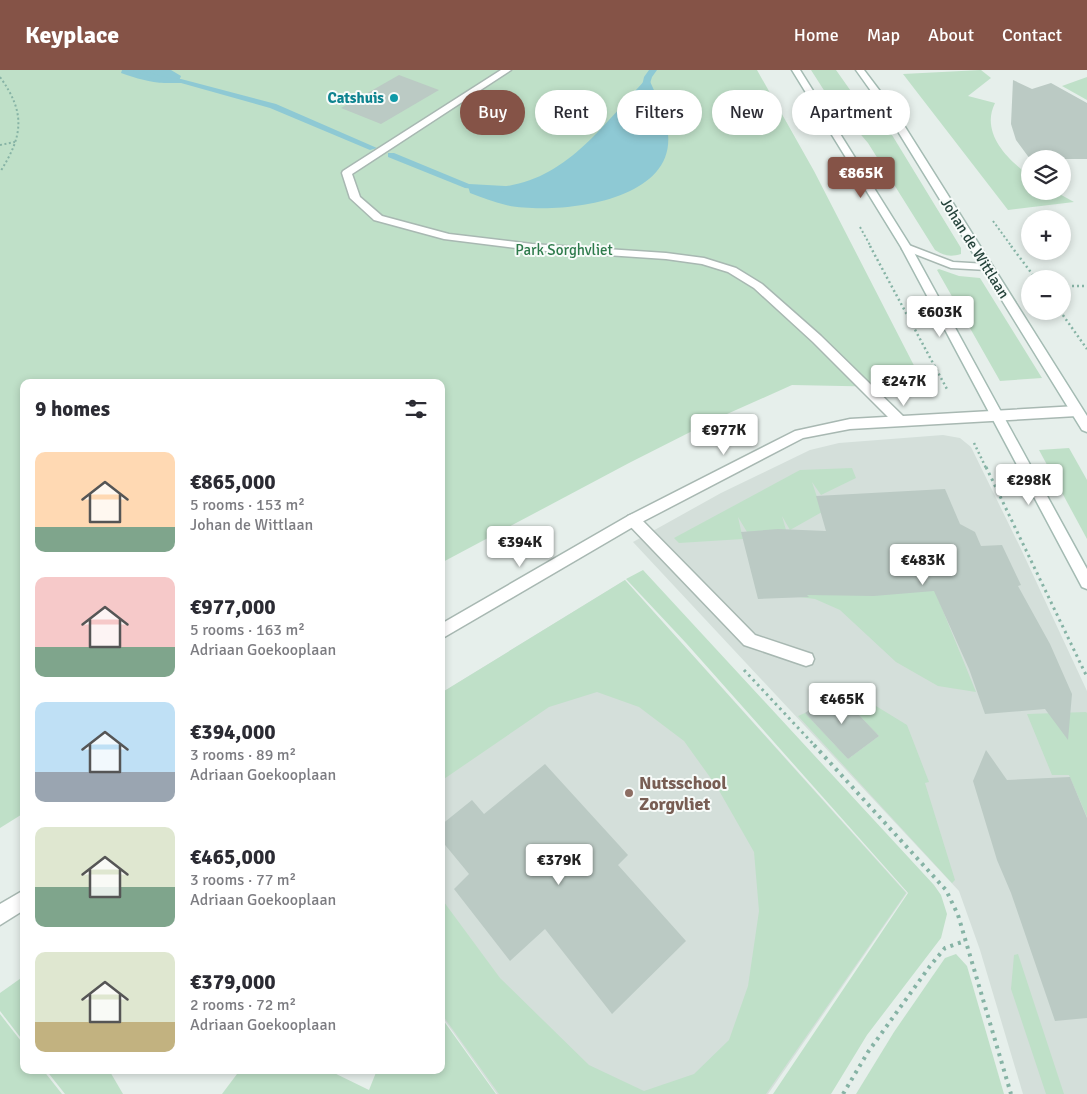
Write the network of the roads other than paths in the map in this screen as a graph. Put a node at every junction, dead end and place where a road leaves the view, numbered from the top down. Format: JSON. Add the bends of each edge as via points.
{"nodes":[{"id":1,"x":507,"y":70,"type":"edge"},
{"id":2,"x":796,"y":70,"type":"edge"},
{"id":3,"x":860,"y":70,"type":"edge"},
{"id":4,"x":906,"y":247,"type":"junction"},
{"id":5,"x":987,"y":267,"type":"junction"},
{"id":6,"x":1077,"y":411,"type":"junction"},
{"id":7,"x":998,"y":415,"type":"junction"},
{"id":8,"x":900,"y":421,"type":"junction"},
{"id":9,"x":1087,"y":427,"type":"edge"},
{"id":10,"x":633,"y":520,"type":"junction"},
{"id":11,"x":1087,"y":583,"type":"edge"},
{"id":12,"x":445,"y":630,"type":"edge"},
{"id":13,"x":806,"y":659,"type":"dead end"},
{"id":14,"x":20,"y":902,"type":"edge"},
{"id":15,"x":0,"y":915,"type":"edge"}],
"edges":[{"from":1,"to":8,"type":"main road","via":[[347,173],[355,198],[378,218],[448,237],[532,247],[666,256],[712,263],[732,270],[758,286],[810,332]]},
{"from":2,"to":4,"type":"main road"},
{"from":3,"to":5,"type":"main road","name":"Johan de Wittlaan","via":[[890,111]]},
{"from":4,"to":5,"type":"main road","via":[[951,265]]},
{"from":4,"to":7,"type":"main road"},
{"from":5,"to":6,"type":"main road","name":"Johan de Wittlaan"},
{"from":6,"to":7,"type":"main road"},
{"from":6,"to":9,"type":"main road","name":"Johan de Wittlaan"},
{"from":7,"to":8,"type":"main road"},
{"from":7,"to":11,"type":"main road"},
{"from":8,"to":10,"type":"main road","via":[[850,424],[800,434]]},
{"from":10,"to":12,"type":"main road"},
{"from":10,"to":13,"type":"main road","via":[[750,640]]},
{"from":14,"to":15,"type":"main road"}]}
